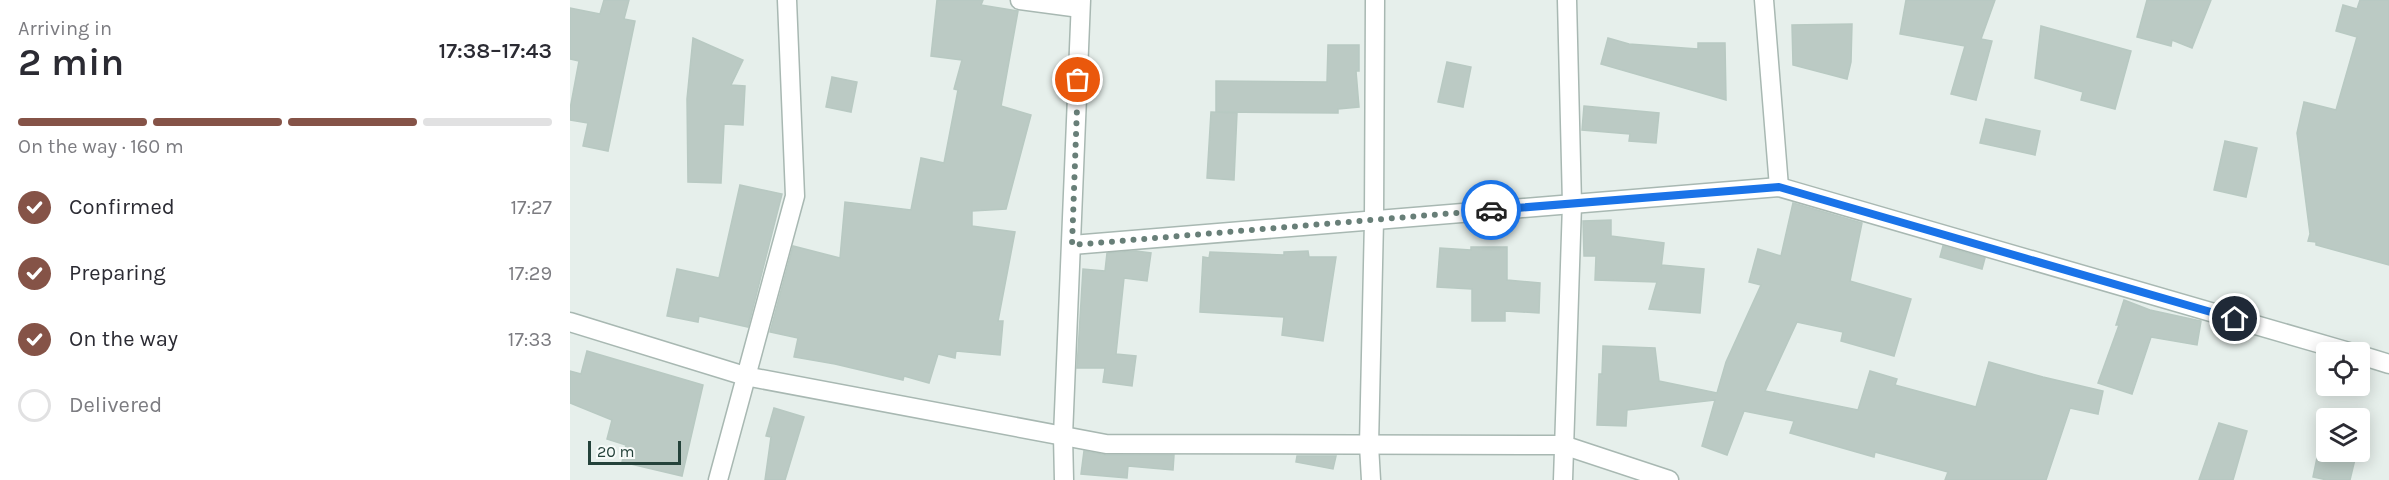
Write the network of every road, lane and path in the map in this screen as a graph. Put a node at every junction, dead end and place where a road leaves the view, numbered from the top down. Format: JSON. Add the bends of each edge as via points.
{"nodes":[{"id":1,"x":787,"y":0,"type":"edge"},
{"id":2,"x":1020,"y":0,"type":"edge"},
{"id":3,"x":1375,"y":0,"type":"edge"},
{"id":4,"x":1568,"y":0,"type":"edge"},
{"id":5,"x":1764,"y":0,"type":"edge"},
{"id":6,"x":1081,"y":4,"type":"edge"},
{"id":7,"x":1779,"y":187,"type":"junction"},
{"id":8,"x":1572,"y":204,"type":"junction"},
{"id":9,"x":1374,"y":220,"type":"junction"},
{"id":10,"x":1072,"y":245,"type":"junction"},
{"id":11,"x":570,"y":322,"type":"edge"},
{"id":12,"x":2316,"y":342,"type":"edge"},
{"id":13,"x":2370,"y":359,"type":"edge"},
{"id":14,"x":2389,"y":364,"type":"edge"},
{"id":15,"x":746,"y":376,"type":"junction"},
{"id":16,"x":1063,"y":436,"type":"junction"},
{"id":17,"x":1369,"y":445,"type":"junction"},
{"id":18,"x":1563,"y":445,"type":"junction"},
{"id":19,"x":718,"y":480,"type":"edge"},
{"id":20,"x":1064,"y":480,"type":"edge"},
{"id":21,"x":1371,"y":480,"type":"edge"},
{"id":22,"x":1563,"y":480,"type":"edge"},
{"id":23,"x":1669,"y":480,"type":"edge"}],
"edges":[{"from":1,"to":15,"type":"street","via":[[795,196]]},
{"from":2,"to":6,"type":"street"},
{"from":3,"to":9,"type":"street"},
{"from":4,"to":8,"type":"street"},
{"from":5,"to":7,"type":"street"},
{"from":6,"to":10,"type":"street"},
{"from":7,"to":8,"type":"street"},
{"from":7,"to":12,"type":"street"},
{"from":8,"to":9,"type":"street"},
{"from":8,"to":18,"type":"street"},
{"from":9,"to":10,"type":"street"},
{"from":9,"to":17,"type":"street"},
{"from":10,"to":16,"type":"street"},
{"from":11,"to":15,"type":"street"},
{"from":13,"to":14,"type":"street"},
{"from":15,"to":16,"type":"street"},
{"from":15,"to":19,"type":"street"},
{"from":16,"to":17,"type":"street","via":[[1106,444]]},
{"from":16,"to":20,"type":"street"},
{"from":17,"to":18,"type":"street"},
{"from":17,"to":21,"type":"street"},
{"from":18,"to":22,"type":"street"},
{"from":18,"to":23,"type":"street"}]}
